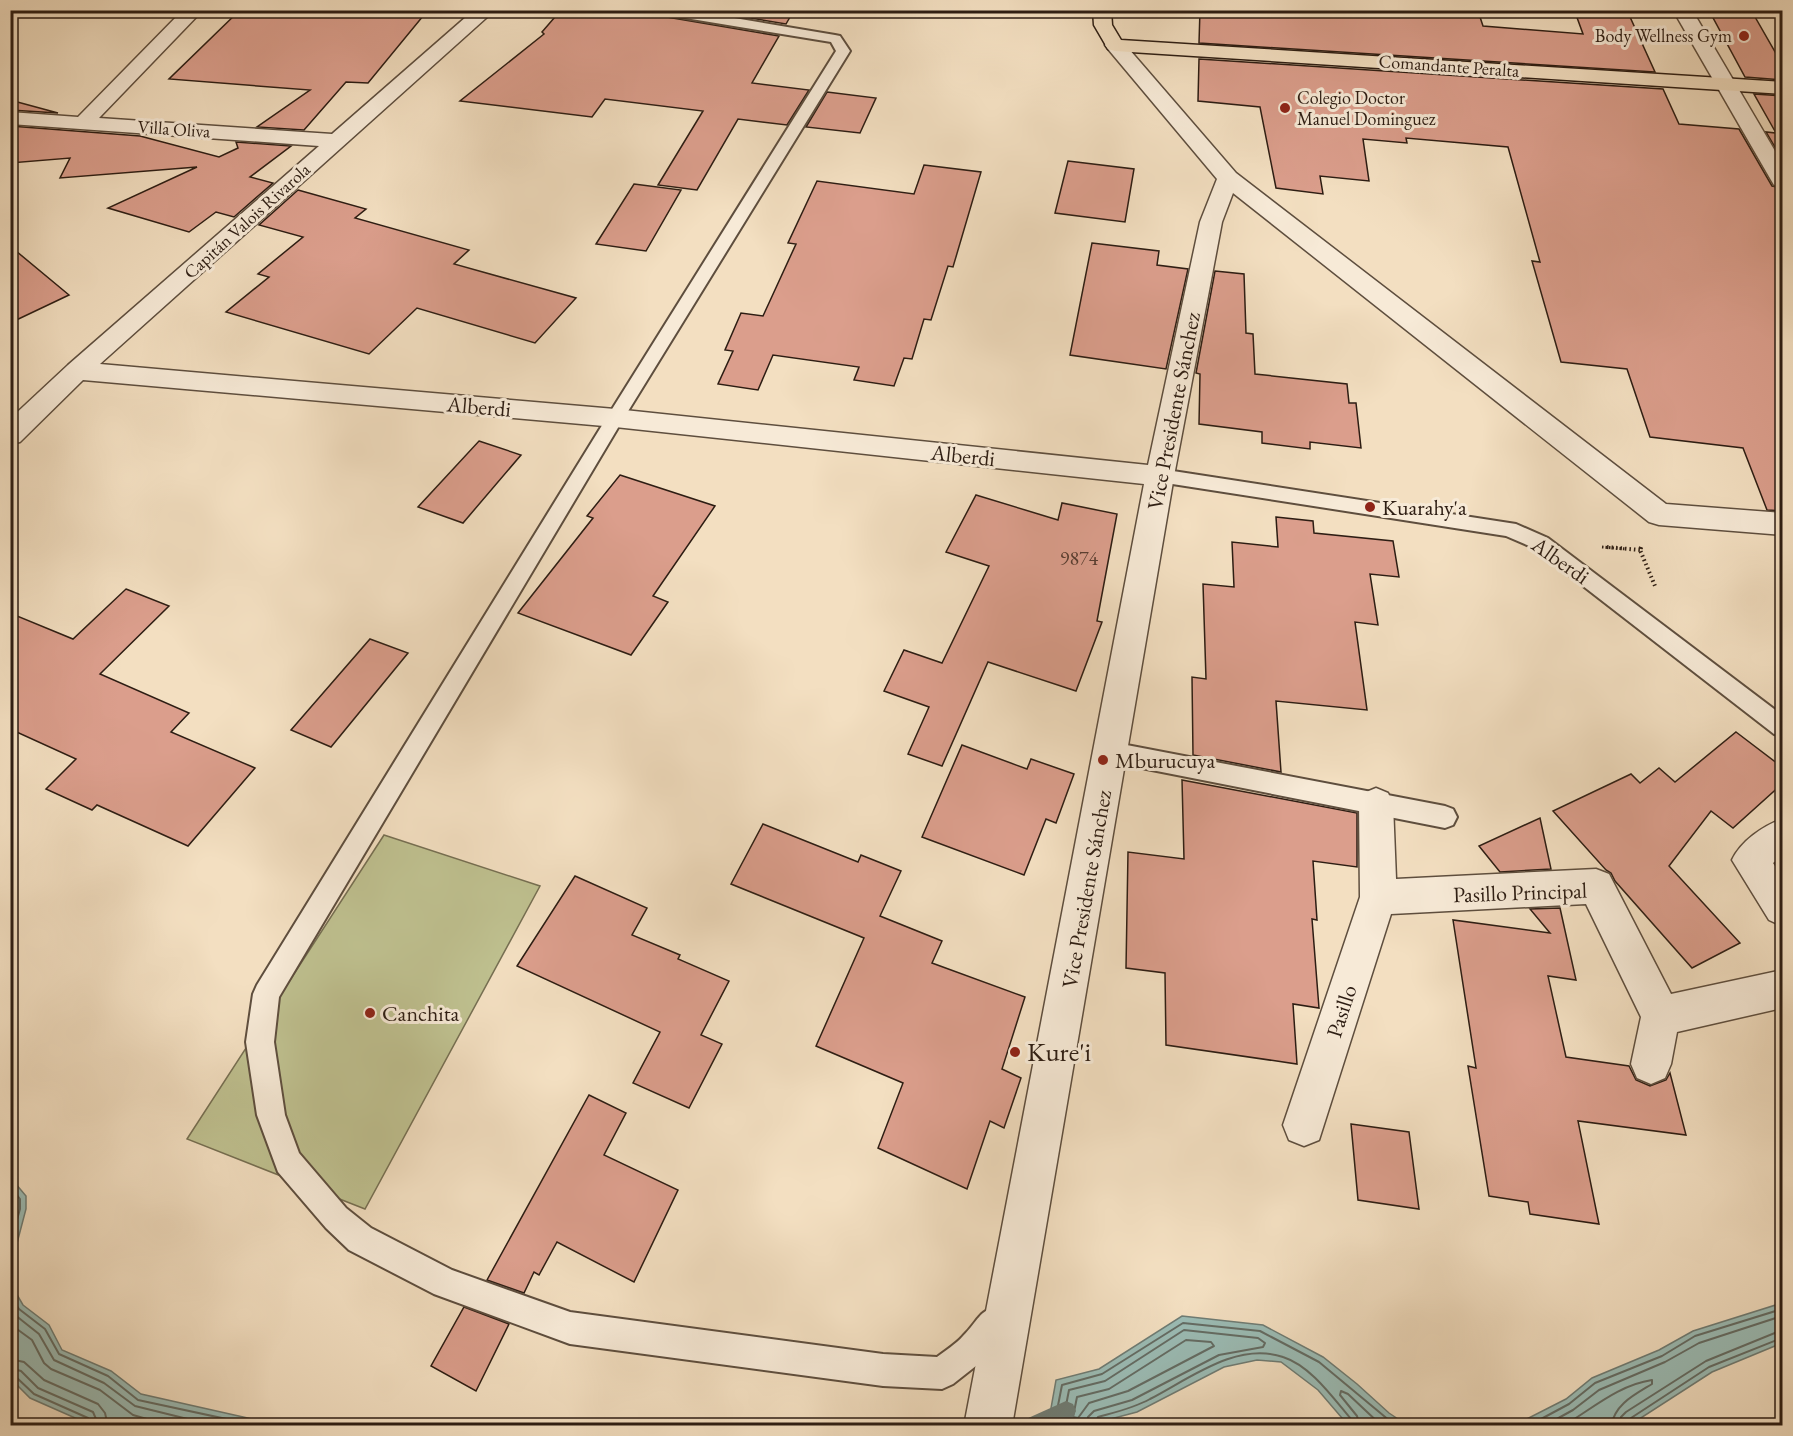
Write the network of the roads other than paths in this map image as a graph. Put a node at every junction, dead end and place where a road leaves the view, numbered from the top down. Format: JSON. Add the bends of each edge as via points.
{"nodes":[{"id":1,"x":194,"y":10,"type":"edge"},
{"id":2,"x":486,"y":10,"type":"edge"},
{"id":3,"x":661,"y":10,"type":"edge"},
{"id":4,"x":1102,"y":10,"type":"edge"},
{"id":5,"x":1682,"y":10,"type":"edge"},
{"id":6,"x":1115,"y":45,"type":"junction"},
{"id":7,"x":1726,"y":84,"type":"junction"},
{"id":8,"x":1782,"y":88,"type":"edge"},
{"id":9,"x":10,"y":118,"type":"edge"},
{"id":10,"x":83,"y":123,"type":"junction"},
{"id":11,"x":337,"y":141,"type":"junction"},
{"id":12,"x":1228,"y":178,"type":"junction"},
{"id":13,"x":1782,"y":180,"type":"edge"},
{"id":14,"x":77,"y":371,"type":"junction"},
{"id":15,"x":615,"y":418,"type":"junction"},
{"id":16,"x":10,"y":435,"type":"edge"},
{"id":17,"x":1160,"y":476,"type":"junction"},
{"id":18,"x":1782,"y":524,"type":"edge"},
{"id":19,"x":1782,"y":727,"type":"edge"},
{"id":20,"x":1112,"y":752,"type":"junction"},
{"id":21,"x":1376,"y":804,"type":"junction"},
{"id":22,"x":1444,"y":817,"type":"dead end"},
{"id":23,"x":1782,"y":835,"type":"edge"},
{"id":24,"x":1378,"y":897,"type":"junction"},
{"id":25,"x":1782,"y":908,"type":"edge"},
{"id":26,"x":1782,"y":989,"type":"edge"},
{"id":27,"x":1661,"y":1016,"type":"junction"},
{"id":28,"x":1651,"y":1064,"type":"dead end"},
{"id":29,"x":1304,"y":1125,"type":"dead end"},
{"id":30,"x":1004,"y":1333,"type":"junction"},
{"id":31,"x":988,"y":1425,"type":"edge"}],
"edges":[{"from":1,"to":10,"type":"street"},
{"from":2,"to":11,"type":"street","name":"Capitán Valois Rivarola"},
{"from":3,"to":15,"type":"lane","via":[[835,39],[843,51]]},
{"from":4,"to":6,"type":"main road","via":[[1103,25]]},
{"from":5,"to":7,"type":"street"},
{"from":6,"to":7,"type":"main road","name":"Comandante Peralta"},
{"from":6,"to":12,"type":"street"},
{"from":7,"to":8,"type":"main road","name":"Comandante Peralta"},
{"from":7,"to":13,"type":"street"},
{"from":9,"to":10,"type":"street","name":"Villa Oliva"},
{"from":10,"to":11,"type":"street","name":"Villa Oliva"},
{"from":11,"to":14,"type":"street","name":"Capitán Valois Rivarola"},
{"from":12,"to":17,"type":"street","name":"Vice Presidente Sánchez","via":[[1211,222]]},
{"from":12,"to":18,"type":"street","via":[[1659,514]]},
{"from":14,"to":15,"type":"street","name":"Alberdi"},
{"from":14,"to":16,"type":"street","name":"Capitán Valois Rivarola"},
{"from":15,"to":17,"type":"street","name":"Alberdi"},
{"from":15,"to":30,"type":"lane","via":[[266,994],[260,1042],[271,1114],[288,1162],[336,1218],[360,1239],[445,1283],[570,1328],[883,1370],[942,1372],[975,1347],[989,1327]]},
{"from":17,"to":19,"type":"lane","name":"Alberdi","via":[[1509,529],[1540,543]]},
{"from":17,"to":20,"type":"street","name":"Vice Presidente Sánchez"},
{"from":20,"to":21,"type":"lane"},
{"from":20,"to":30,"type":"street","name":"Vice Presidente Sánchez"},
{"from":21,"to":22,"type":"lane"},
{"from":21,"to":24,"type":"street"},
{"from":23,"to":25,"type":"street","via":[[1750,860]]},
{"from":24,"to":27,"type":"street","name":"Pasillo Principal","via":[[1596,886]]},
{"from":24,"to":29,"type":"street","name":"Pasillo"},
{"from":26,"to":27,"type":"street"},
{"from":27,"to":28,"type":"street"},
{"from":30,"to":31,"type":"street","name":"Vice Presidente Sánchez"}]}
